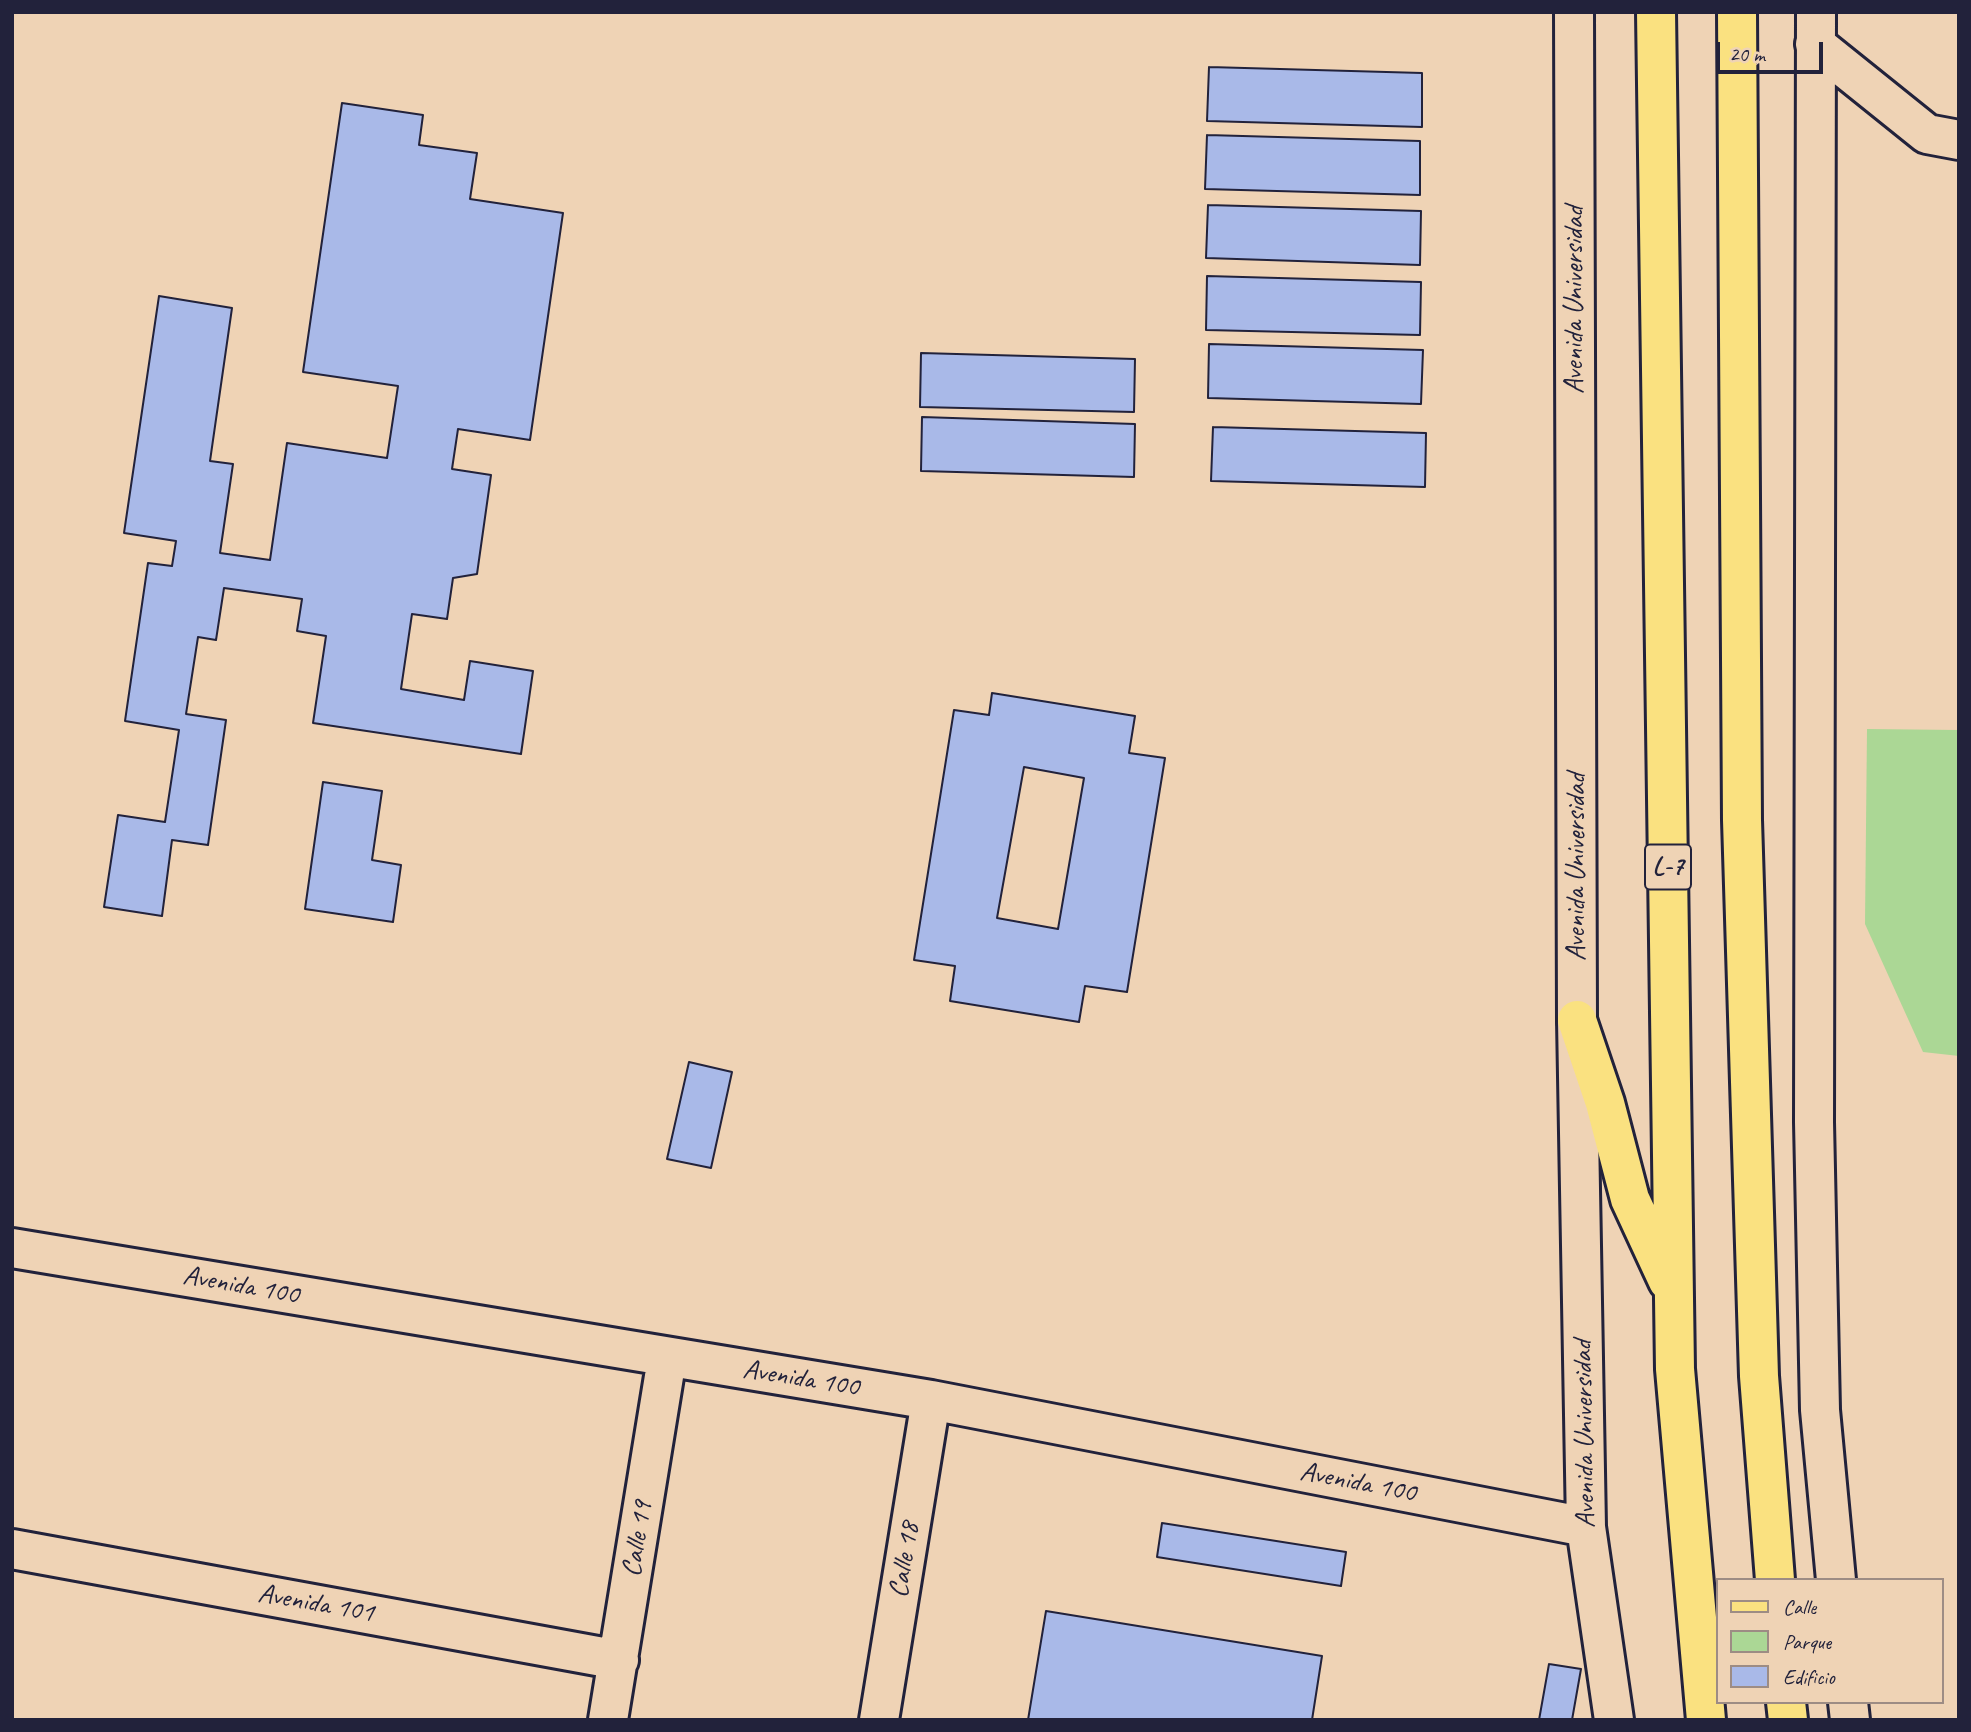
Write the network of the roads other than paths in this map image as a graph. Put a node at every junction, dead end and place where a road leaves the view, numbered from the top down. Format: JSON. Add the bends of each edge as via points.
{"nodes":[{"id":1,"x":1574,"y":12,"type":"edge"},
{"id":2,"x":1656,"y":12,"type":"edge"},
{"id":3,"x":1737,"y":12,"type":"edge"},
{"id":4,"x":1815,"y":28,"type":"edge"},
{"id":5,"x":1959,"y":140,"type":"edge"},
{"id":6,"x":1577,"y":1020,"type":"junction"},
{"id":7,"x":12,"y":1248,"type":"edge"},
{"id":8,"x":1674,"y":1295,"type":"junction"},
{"id":9,"x":667,"y":1358,"type":"junction"},
{"id":10,"x":931,"y":1400,"type":"junction"},
{"id":11,"x":1586,"y":1527,"type":"junction"},
{"id":12,"x":12,"y":1549,"type":"edge"},
{"id":13,"x":1775,"y":1578,"type":"edge"},
{"id":14,"x":1836,"y":1578,"type":"edge"},
{"id":15,"x":619,"y":1660,"type":"junction"},
{"id":16,"x":608,"y":1720,"type":"edge"},
{"id":17,"x":879,"y":1720,"type":"edge"},
{"id":18,"x":1614,"y":1720,"type":"edge"},
{"id":19,"x":1706,"y":1720,"type":"edge"}],
"edges":[{"from":1,"to":6,"type":"street","name":"Avenida Universidad"},
{"from":2,"to":8,"type":"main road","number":"L-7"},
{"from":3,"to":13,"type":"main road","via":[[1742,820],[1759,1376]]},
{"from":4,"to":5,"type":"street","via":[[1927,134]]},
{"from":4,"to":14,"type":"street","via":[[1814,1122],[1820,1410]]},
{"from":6,"to":8,"type":"main road","via":[[1630,1199]]},
{"from":6,"to":11,"type":"street","name":"Avenida Universidad"},
{"from":7,"to":9,"type":"street","name":"Avenida 100"},
{"from":8,"to":19,"type":"main road","number":"L-7","via":[[1675,1368]]},
{"from":9,"to":10,"type":"street","name":"Avenida 100"},
{"from":9,"to":15,"type":"street","name":"Calle 19"},
{"from":10,"to":11,"type":"street","name":"Avenida 100"},
{"from":10,"to":17,"type":"street","name":"Calle 18"},
{"from":11,"to":18,"type":"street","name":"Avenida Universidad"},
{"from":12,"to":15,"type":"street","name":"Avenida 101"},
{"from":15,"to":16,"type":"street","name":"Calle 19"}]}
